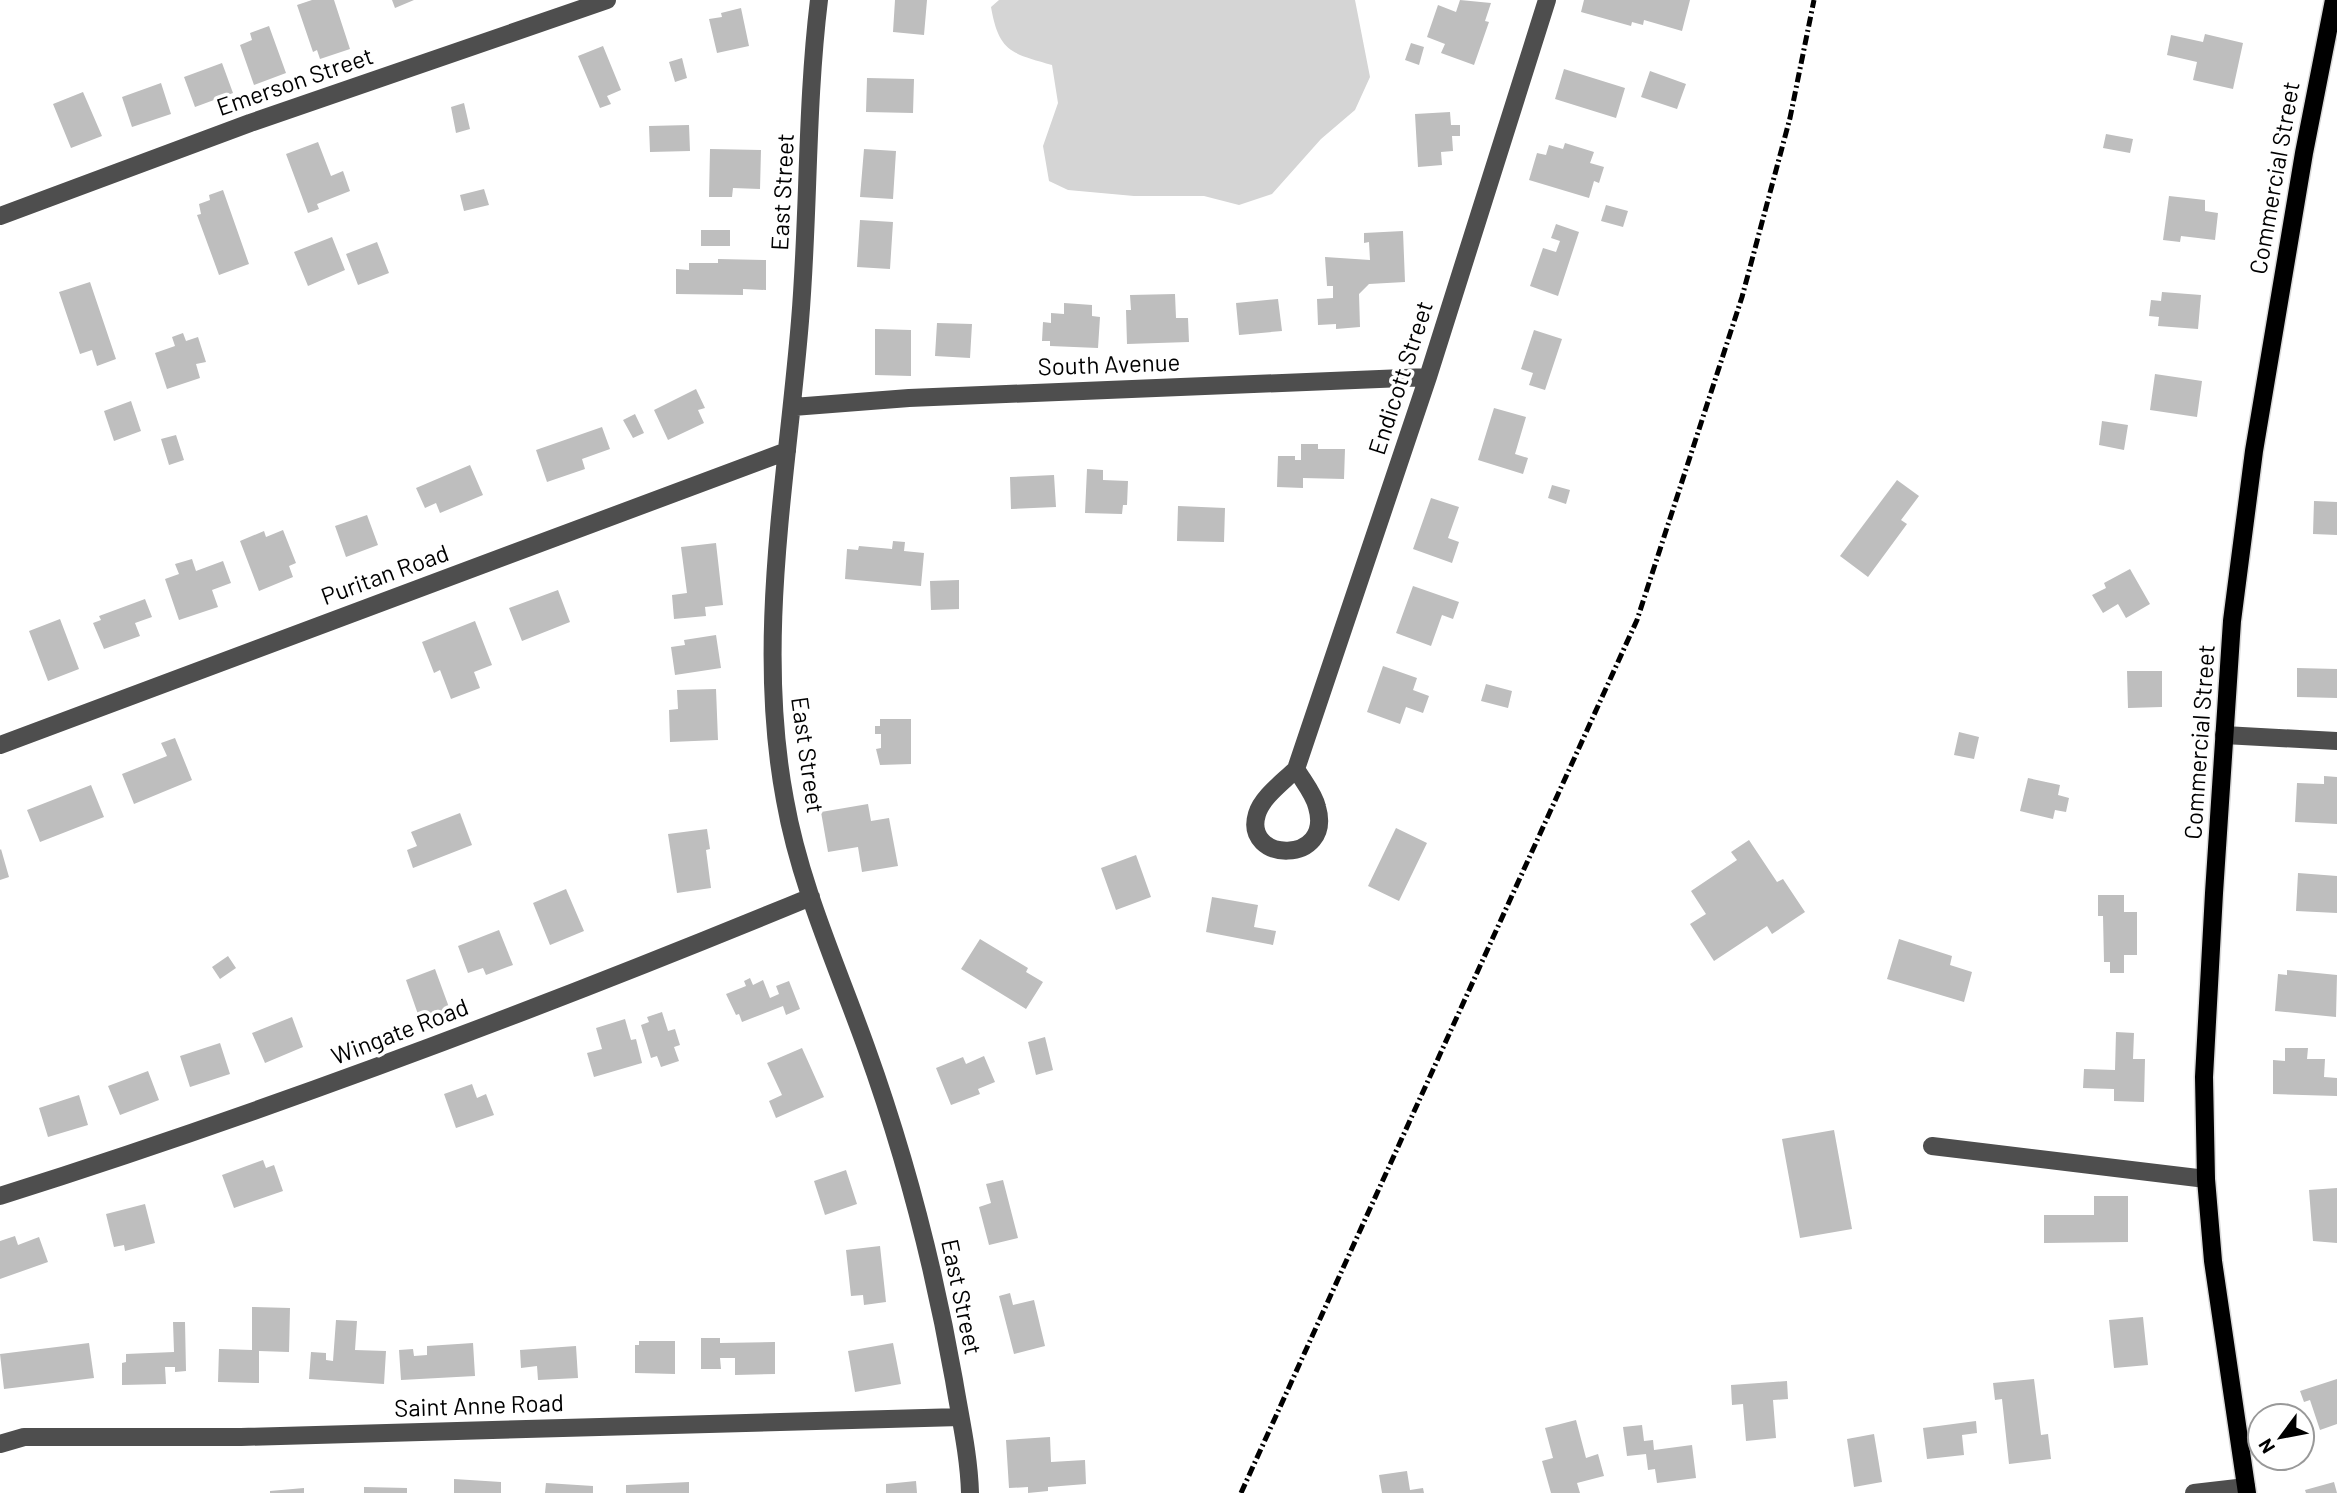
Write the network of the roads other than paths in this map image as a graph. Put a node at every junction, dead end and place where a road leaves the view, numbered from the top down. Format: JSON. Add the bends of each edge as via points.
{"nodes":[{"id":1,"x":607,"y":0,"type":"edge"},
{"id":2,"x":819,"y":0,"type":"edge"},
{"id":3,"x":1546,"y":0,"type":"edge"},
{"id":4,"x":2334,"y":0,"type":"edge"},
{"id":5,"x":0,"y":216,"type":"edge"},
{"id":6,"x":1429,"y":377,"type":"junction"},
{"id":7,"x":793,"y":407,"type":"junction"},
{"id":8,"x":787,"y":451,"type":"junction"},
{"id":9,"x":2224,"y":735,"type":"junction"},
{"id":10,"x":2337,"y":740,"type":"edge"},
{"id":11,"x":0,"y":746,"type":"edge"},
{"id":12,"x":1296,"y":769,"type":"junction"},
{"id":13,"x":811,"y":897,"type":"junction"},
{"id":14,"x":1932,"y":1146,"type":"dead end"},
{"id":15,"x":2206,"y":1179,"type":"junction"},
{"id":16,"x":0,"y":1196,"type":"edge"},
{"id":17,"x":960,"y":1417,"type":"junction"},
{"id":18,"x":0,"y":1444,"type":"edge"},
{"id":19,"x":2246,"y":1490,"type":"edge"},
{"id":20,"x":970,"y":1493,"type":"edge"},
{"id":21,"x":2194,"y":1493,"type":"edge"}],
"edges":[{"from":1,"to":5,"type":"street","name":"Emerson Street","via":[[250,123]]},
{"from":2,"to":7,"type":"street","name":"East Street"},
{"from":3,"to":6,"type":"street","name":"Endicott Street"},
{"from":4,"to":9,"type":"main road","name":"Commercial Street","via":[[2254,451],[2232,621]]},
{"from":6,"to":7,"type":"street","name":"South Avenue","via":[[909,398]]},
{"from":6,"to":12,"type":"street","name":"Endicott Street"},
{"from":7,"to":8,"type":"street","name":"East Street"},
{"from":8,"to":11,"type":"street","name":"Puritan Road"},
{"from":8,"to":13,"type":"street","name":"East Street","via":[[774,569],[774,725],[785,803]]},
{"from":9,"to":10,"type":"street"},
{"from":9,"to":15,"type":"main road","name":"Commercial Street","via":[[2204,1077]]},
{"from":12,"to":12,"type":"street","name":"Endicott Street","via":[[1265,800],[1256,816],[1258,834],[1268,847],[1283,853],[1298,852],[1312,840],[1318,824],[1318,807]]},
{"from":13,"to":16,"type":"street","name":"Wingate Road","via":[[339,1082]]},
{"from":13,"to":17,"type":"street","name":"East Street","via":[[893,1125],[942,1312]]},
{"from":14,"to":15,"type":"street"},
{"from":15,"to":19,"type":"main road","name":"Commercial Street","via":[[2213,1261]]},
{"from":17,"to":18,"type":"street","name":"Saint Anne Road","via":[[241,1437],[24,1437]]},
{"from":17,"to":20,"type":"street","name":"East Street"},
{"from":19,"to":21,"type":"street"}]}
